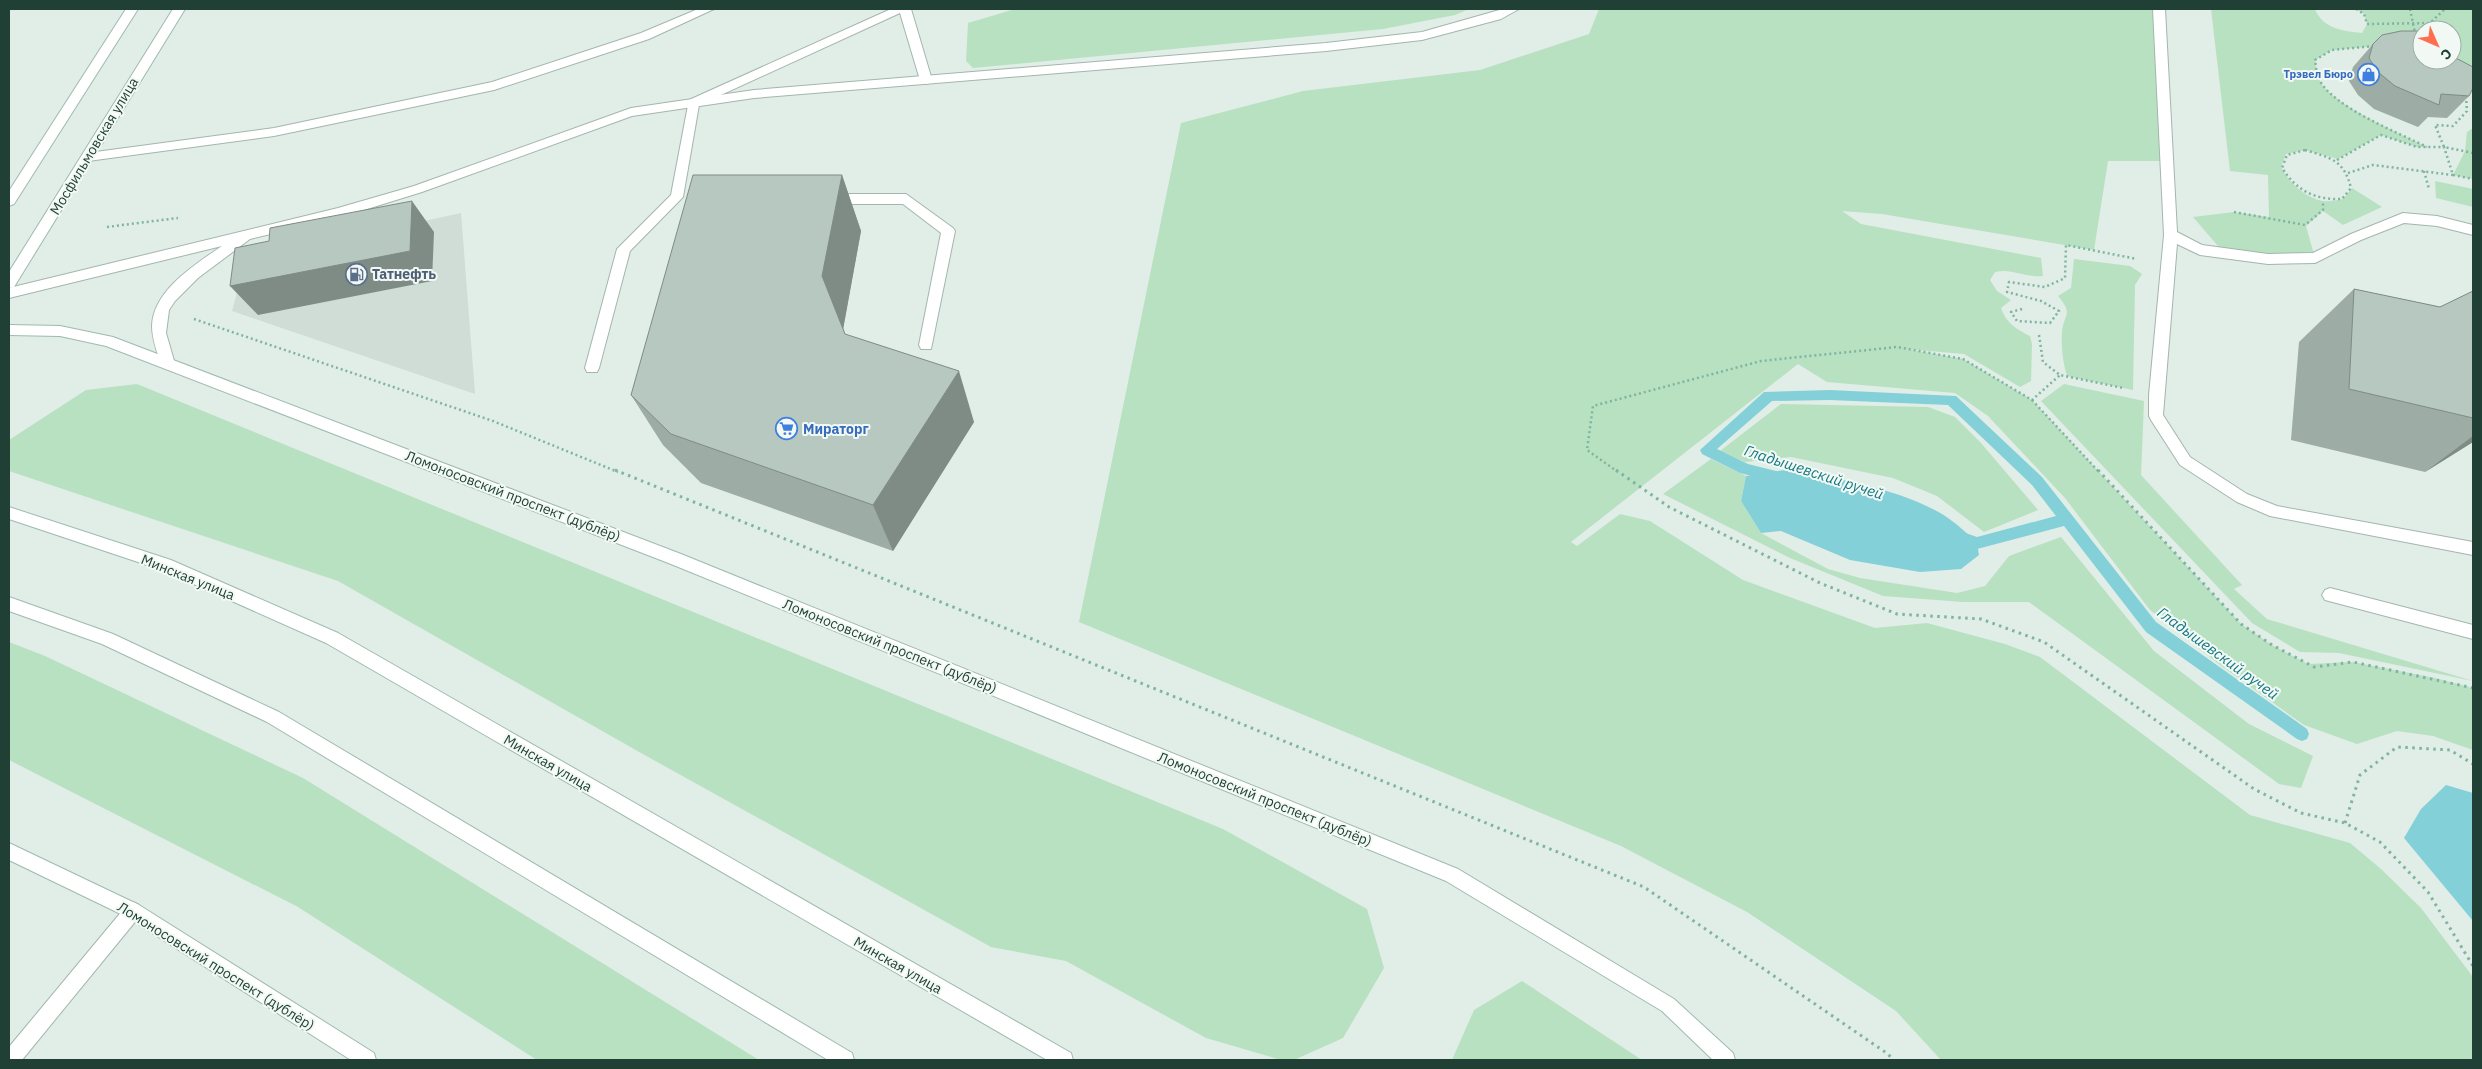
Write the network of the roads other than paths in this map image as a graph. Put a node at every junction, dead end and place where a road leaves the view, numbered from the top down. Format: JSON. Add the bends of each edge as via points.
{"nodes":[{"id":1,"x":132,"y":9,"type":"edge"},
{"id":2,"x":179,"y":9,"type":"edge"},
{"id":3,"x":708,"y":9,"type":"edge"},
{"id":4,"x":900,"y":9,"type":"edge"},
{"id":5,"x":905,"y":9,"type":"edge"},
{"id":6,"x":1513,"y":9,"type":"edge"},
{"id":7,"x":2158,"y":9,"type":"edge"},
{"id":8,"x":926,"y":80,"type":"junction"},
{"id":9,"x":693,"y":103,"type":"junction"},
{"id":10,"x":88,"y":157,"type":"junction"},
{"id":11,"x":817,"y":199,"type":"edge"},
{"id":12,"x":9,"y":201,"type":"edge"},
{"id":13,"x":2473,"y":230,"type":"edge"},
{"id":14,"x":250,"y":234,"type":"junction"},
{"id":15,"x":2171,"y":235,"type":"junction"},
{"id":16,"x":9,"y":283,"type":"edge"},
{"id":17,"x":9,"y":293,"type":"edge"},
{"id":18,"x":9,"y":330,"type":"edge"},
{"id":19,"x":926,"y":345,"type":"dead end"},
{"id":20,"x":168,"y":364,"type":"junction"},
{"id":21,"x":592,"y":368,"type":"dead end"},
{"id":22,"x":9,"y":513,"type":"edge"},
{"id":23,"x":2473,"y":549,"type":"edge"},
{"id":24,"x":2330,"y":595,"type":"dead end"},
{"id":25,"x":9,"y":604,"type":"edge"},
{"id":26,"x":2473,"y":632,"type":"edge"},
{"id":27,"x":9,"y":851,"type":"edge"},
{"id":28,"x":133,"y":911,"type":"junction"},
{"id":29,"x":10,"y":1060,"type":"edge"},
{"id":30,"x":367,"y":1060,"type":"edge"},
{"id":31,"x":845,"y":1060,"type":"edge"},
{"id":32,"x":1064,"y":1060,"type":"edge"},
{"id":33,"x":1726,"y":1060,"type":"edge"}],
"edges":[{"from":1,"to":12,"type":"main road"},
{"from":2,"to":10,"type":"main road","name":"Мосфильмовская улица"},
{"from":3,"to":10,"type":"main road","via":[[645,36],[494,86],[274,132]]},
{"from":4,"to":9,"type":"main road"},
{"from":5,"to":8,"type":"main road"},
{"from":6,"to":8,"type":"main road","via":[[1422,36],[1316,48]]},
{"from":7,"to":15,"type":"main road"},
{"from":8,"to":9,"type":"main road","via":[[754,94]]},
{"from":9,"to":14,"type":"main road","via":[[631,112],[418,189]]},
{"from":9,"to":21,"type":"main road","via":[[682,197],[624,249]]},
{"from":10,"to":16,"type":"main road","name":"Мосфильмовская улица"},
{"from":11,"to":19,"type":"main road","via":[[906,199],[948,231]]},
{"from":13,"to":15,"type":"main road","via":[[2402,218],[2315,258],[2268,258],[2200,250]]},
{"from":14,"to":17,"type":"main road"},
{"from":14,"to":20,"type":"main road","via":[[195,273],[176,290],[163,308],[158,332]]},
{"from":15,"to":23,"type":"main road","via":[[2156,416],[2185,461],[2242,498],[2275,512]]},
{"from":18,"to":20,"type":"main road","name":"Ломоносовский проспект (дублёр)","via":[[60,331],[108,341]]},
{"from":20,"to":33,"type":"main road","name":"Ломоносовский проспект (дублёр)","via":[[676,559],[1452,875],[1668,1005]]},
{"from":22,"to":32,"type":"main road","name":"Минская улица","via":[[166,565],[332,638]]},
{"from":24,"to":26,"type":"main road"},
{"from":25,"to":31,"type":"main road","via":[[107,639],[273,717]]},
{"from":27,"to":28,"type":"main road","name":"Ломоносовский проспект (дублёр)"},
{"from":28,"to":29,"type":"main road"},
{"from":28,"to":30,"type":"main road","name":"Ломоносовский проспект (дублёр)"}]}
